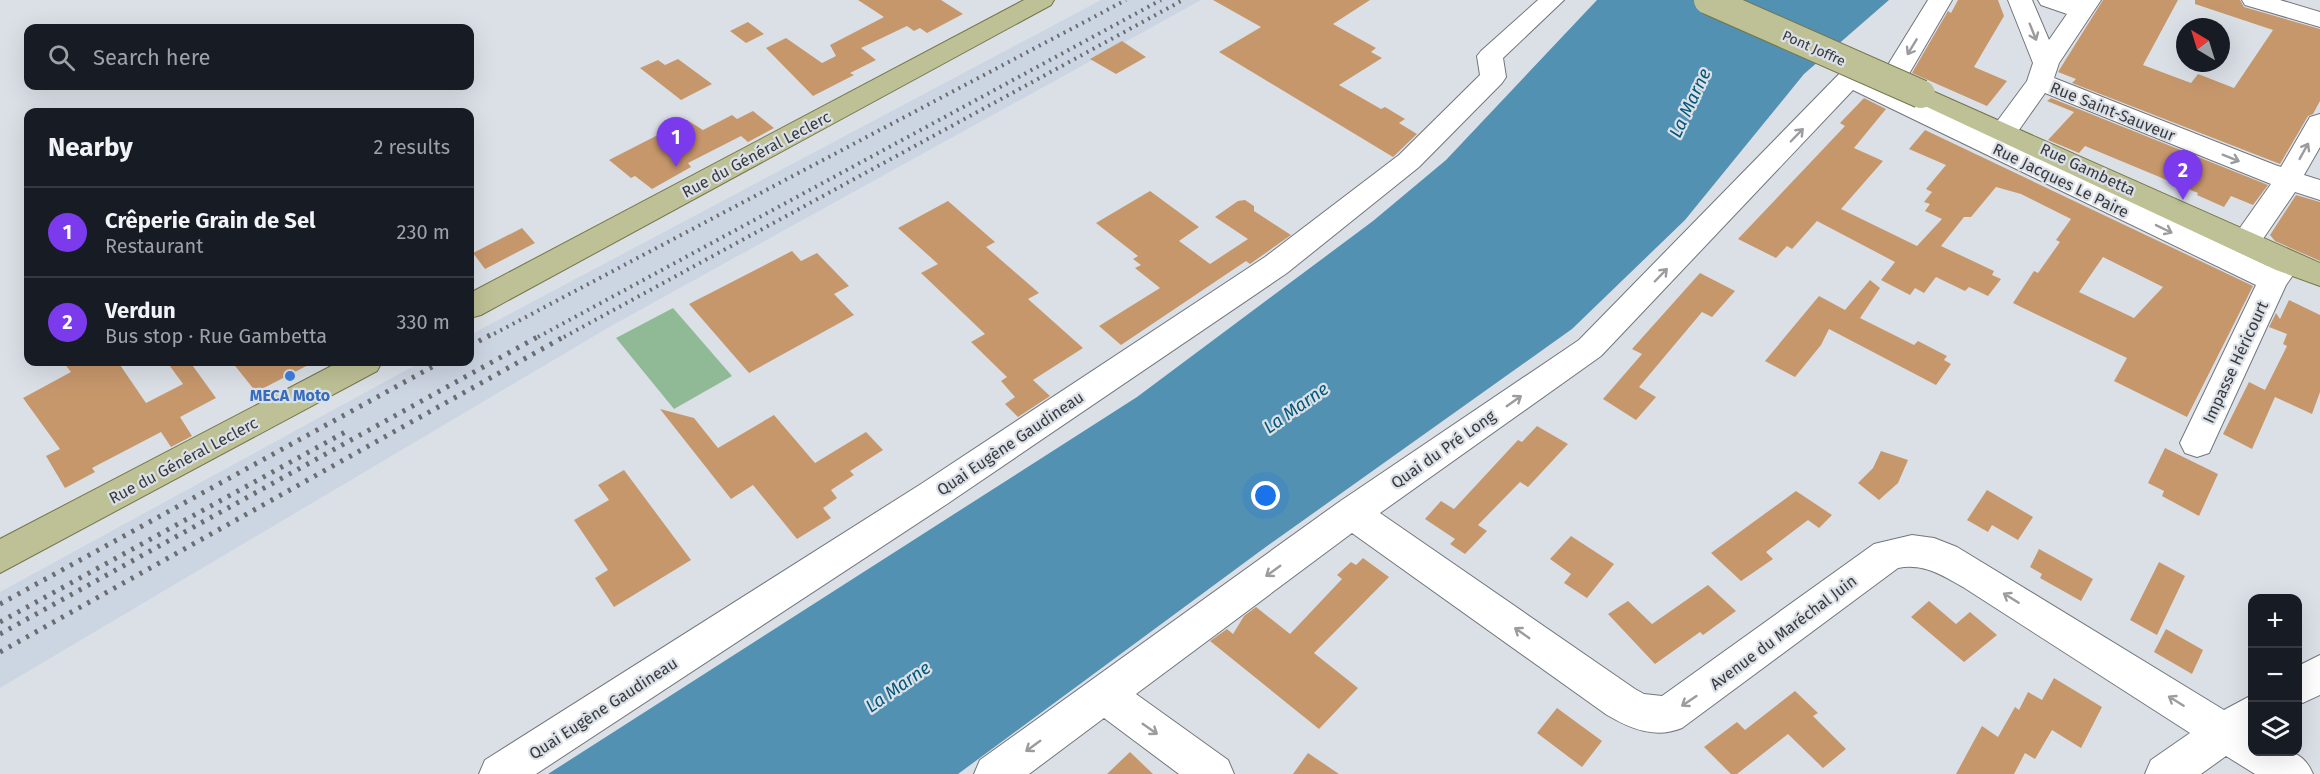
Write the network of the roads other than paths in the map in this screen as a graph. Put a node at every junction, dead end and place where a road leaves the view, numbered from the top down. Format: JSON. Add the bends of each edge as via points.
{"nodes":[{"id":1,"x":1042,"y":0,"type":"edge"},
{"id":2,"x":1552,"y":0,"type":"edge"},
{"id":3,"x":1708,"y":0,"type":"edge"},
{"id":4,"x":1940,"y":0,"type":"edge"},
{"id":5,"x":2020,"y":0,"type":"edge"},
{"id":6,"x":2050,"y":0,"type":"edge"},
{"id":7,"x":2254,"y":0,"type":"edge"},
{"id":8,"x":2086,"y":5,"type":"edge"},
{"id":9,"x":2320,"y":20,"type":"edge"},
{"id":10,"x":2043,"y":73,"type":"junction"},
{"id":11,"x":1850,"y":78,"type":"joint"},
{"id":12,"x":1921,"y":94,"type":"joint"},
{"id":13,"x":1883,"y":95,"type":"junction"},
{"id":14,"x":2320,"y":123,"type":"edge"},
{"id":15,"x":2004,"y":131,"type":"junction"},
{"id":16,"x":2288,"y":180,"type":"junction"},
{"id":17,"x":2320,"y":190,"type":"edge"},
{"id":18,"x":2245,"y":242,"type":"junction"},
{"id":19,"x":2280,"y":272,"type":"junction"},
{"id":20,"x":2320,"y":275,"type":"edge"},
{"id":21,"x":2320,"y":284,"type":"edge"},
{"id":22,"x":474,"y":305,"type":"edge"},
{"id":23,"x":358,"y":366,"type":"edge"},
{"id":24,"x":2197,"y":443,"type":"dead end"},
{"id":25,"x":1352,"y":513,"type":"junction"},
{"id":26,"x":0,"y":557,"type":"edge"},
{"id":27,"x":2320,"y":673,"type":"edge"},
{"id":28,"x":2302,"y":684,"type":"edge"},
{"id":29,"x":1104,"y":694,"type":"junction"},
{"id":30,"x":2246,"y":737,"type":"edge"},
{"id":31,"x":500,"y":774,"type":"edge"},
{"id":32,"x":995,"y":774,"type":"edge"},
{"id":33,"x":1213,"y":774,"type":"edge"},
{"id":34,"x":2166,"y":774,"type":"edge"},
{"id":35,"x":2292,"y":774,"type":"edge"}],
"edges":[{"from":1,"to":22,"type":"main road","name":"Rue du Général Leclerc"},
{"from":2,"to":31,"type":"street","name":"Quai Eugène Gaudineau","via":[[1490,56],[1494,77],[1409,161],[1276,265],[934,494]]},
{"from":3,"to":12,"type":"main road","name":"Pont Joffre","bridge":true},
{"from":4,"to":13,"type":"street","one_way":true},
{"from":5,"to":10,"type":"street","one_way":true},
{"from":6,"to":8,"type":"street"},
{"from":7,"to":9,"type":"street"},
{"from":8,"to":10,"type":"street"},
{"from":10,"to":15,"type":"street"},
{"from":10,"to":16,"type":"street","name":"Rue Saint-Sauveur","one_way":true},
{"from":11,"to":13,"type":"street","name":"Rue Jacques Le Paire"},
{"from":25,"to":11,"type":"street","name":"Quai du Pré Long","one_way":true,"via":[[1590,348]]},
{"from":12,"to":15,"type":"main road","name":"Rue Gambetta"},
{"from":13,"to":19,"type":"street","name":"Rue Jacques Le Paire","one_way":true},
{"from":16,"to":14,"type":"street","one_way":true},
{"from":15,"to":18,"type":"main road","name":"Rue Gambetta"},
{"from":16,"to":17,"type":"street","name":"Rue Saint-Sauveur"},
{"from":16,"to":18,"type":"street"},
{"from":18,"to":19,"type":"main road","name":"Rue Gambetta"},
{"from":19,"to":20,"type":"main road","name":"Rue Gambetta"},
{"from":19,"to":21,"type":"main road","name":"Rue Gambetta"},
{"from":19,"to":24,"type":"street","name":"Impasse Héricourt"},
{"from":23,"to":26,"type":"main road","name":"Rue du Général Leclerc"},
{"from":25,"to":29,"type":"street","name":"Quai du Pré Long","one_way":true},
{"from":30,"to":25,"type":"street","name":"Avenue du Maréchal Juin","one_way":true,"via":[[1976,576],[1931,551],[1907,548],[1887,555],[1668,715],[1640,712]]},
{"from":27,"to":28,"type":"street"},
{"from":29,"to":32,"type":"street","name":"Quai du Pré Long","one_way":true},
{"from":29,"to":33,"type":"street","one_way":true},
{"from":30,"to":34,"type":"street"},
{"from":30,"to":35,"type":"street","name":"Avenue du Maréchal Juin"}]}
